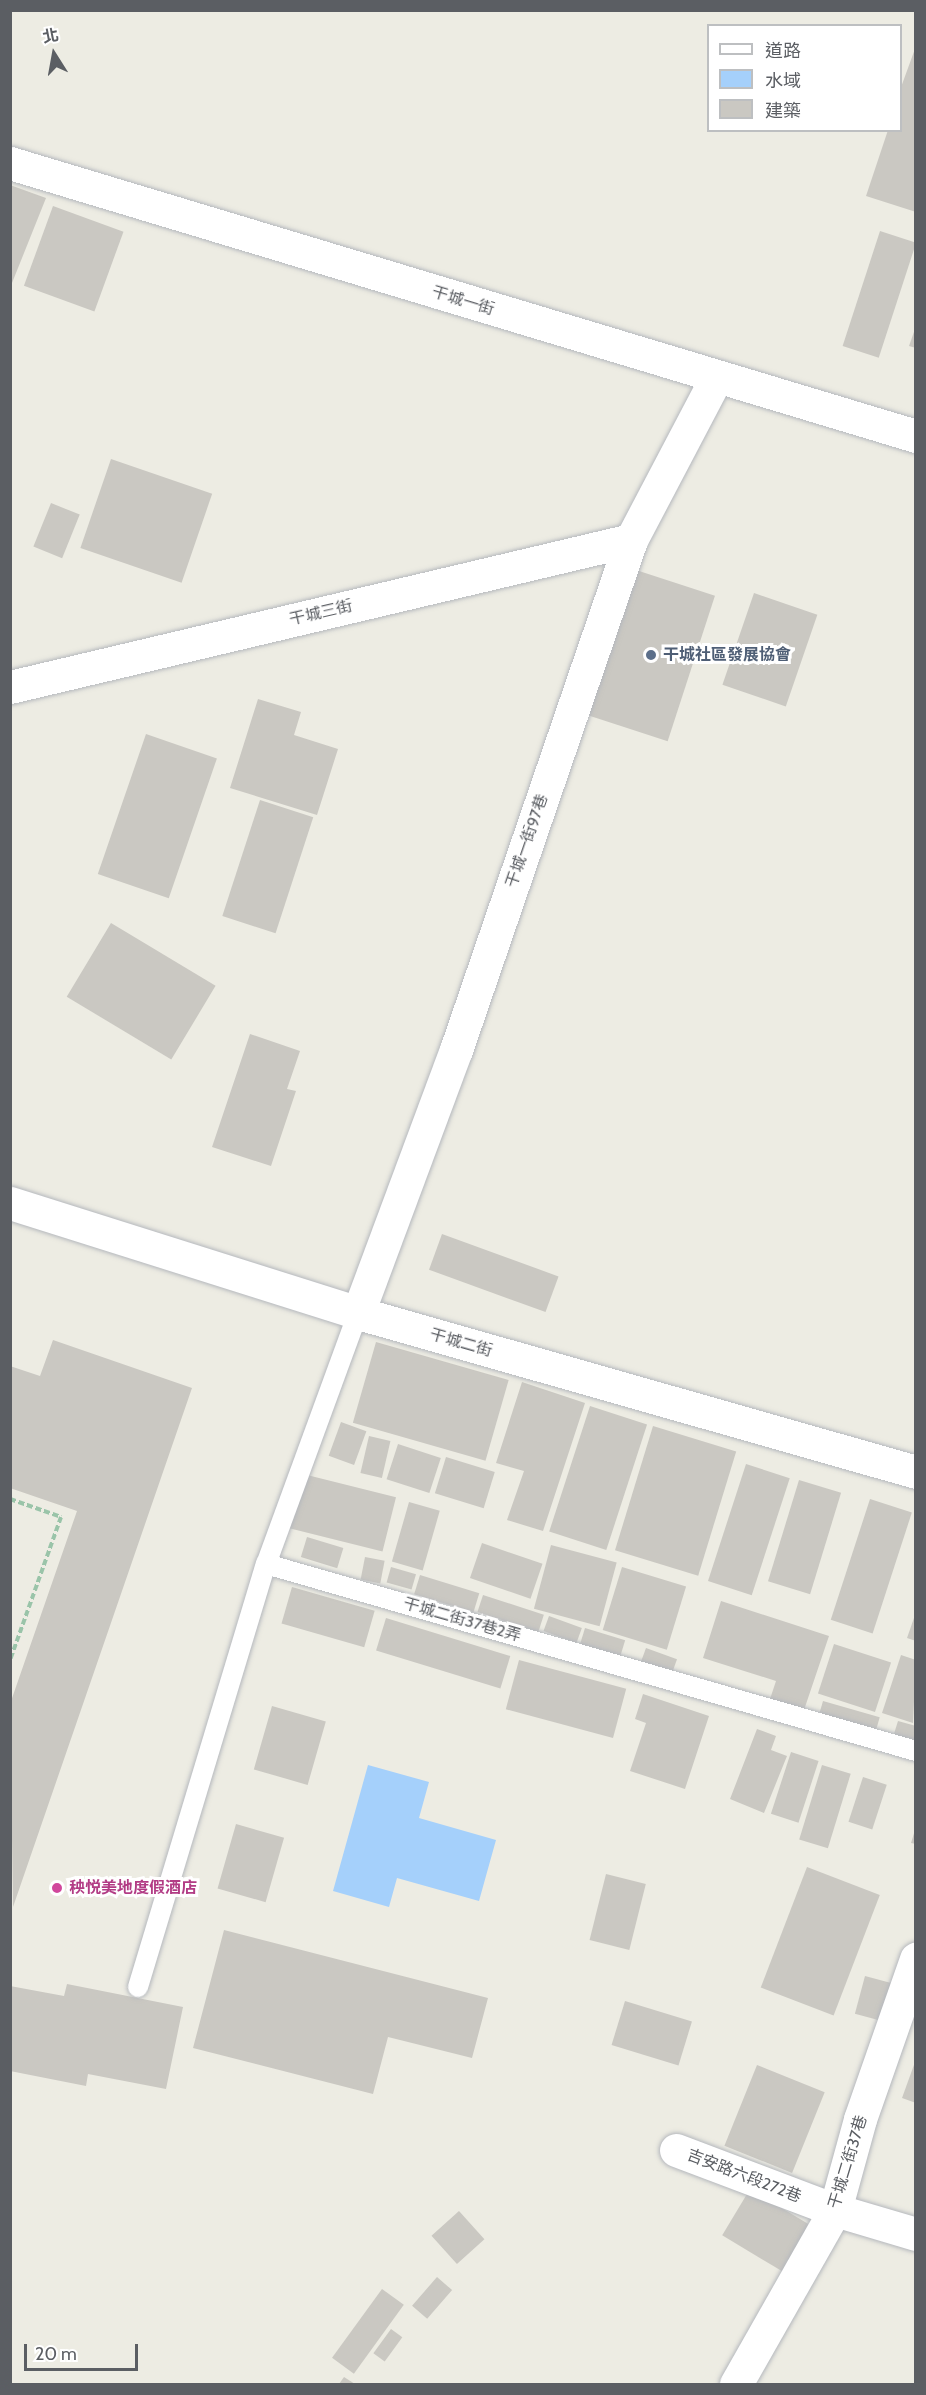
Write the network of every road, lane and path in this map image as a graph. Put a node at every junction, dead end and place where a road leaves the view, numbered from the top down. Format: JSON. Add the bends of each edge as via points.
{"nodes":[{"id":1,"x":10,"y":163,"type":"edge"},
{"id":2,"x":716,"y":378,"type":"junction"},
{"id":3,"x":915,"y":436,"type":"edge"},
{"id":4,"x":631,"y":540,"type":"junction"},
{"id":5,"x":10,"y":687,"type":"edge"},
{"id":6,"x":10,"y":1203,"type":"edge"},
{"id":7,"x":358,"y":1313,"type":"junction"},
{"id":8,"x":915,"y":1472,"type":"edge"},
{"id":9,"x":10,"y":1499,"type":"edge"},
{"id":10,"x":266,"y":1564,"type":"junction"},
{"id":11,"x":10,"y":1660,"type":"edge"},
{"id":12,"x":915,"y":1751,"type":"edge"},
{"id":13,"x":915,"y":1959,"type":"edge"},
{"id":14,"x":138,"y":1987,"type":"dead end"},
{"id":15,"x":676,"y":2150,"type":"dead end"},
{"id":16,"x":835,"y":2210,"type":"junction"},
{"id":17,"x":915,"y":2234,"type":"edge"},
{"id":18,"x":736,"y":2385,"type":"edge"}],
"edges":[{"from":1,"to":2,"type":"street","name":"干城一街"},
{"from":2,"to":3,"type":"street","name":"干城一街"},
{"from":2,"to":4,"type":"street","name":"干城一街97巷"},
{"from":4,"to":5,"type":"street","name":"干城三街"},
{"from":4,"to":7,"type":"street","name":"干城一街97巷","via":[[456,1050]]},
{"from":6,"to":7,"type":"street","name":"干城二街"},
{"from":7,"to":8,"type":"street","name":"干城二街"},
{"from":7,"to":10,"type":"lane"},
{"from":9,"to":11,"type":"path","via":[[61,1517]]},
{"from":10,"to":12,"type":"lane","name":"干城二街37巷2弄"},
{"from":10,"to":14,"type":"lane"},
{"from":13,"to":16,"type":"street","name":"干城二街37巷","via":[[860,2119]]},
{"from":15,"to":16,"type":"street","name":"吉安路六段272巷"},
{"from":16,"to":17,"type":"street","name":"吉安路六段272巷"},
{"from":16,"to":18,"type":"street","name":"干城二街37巷"}]}
